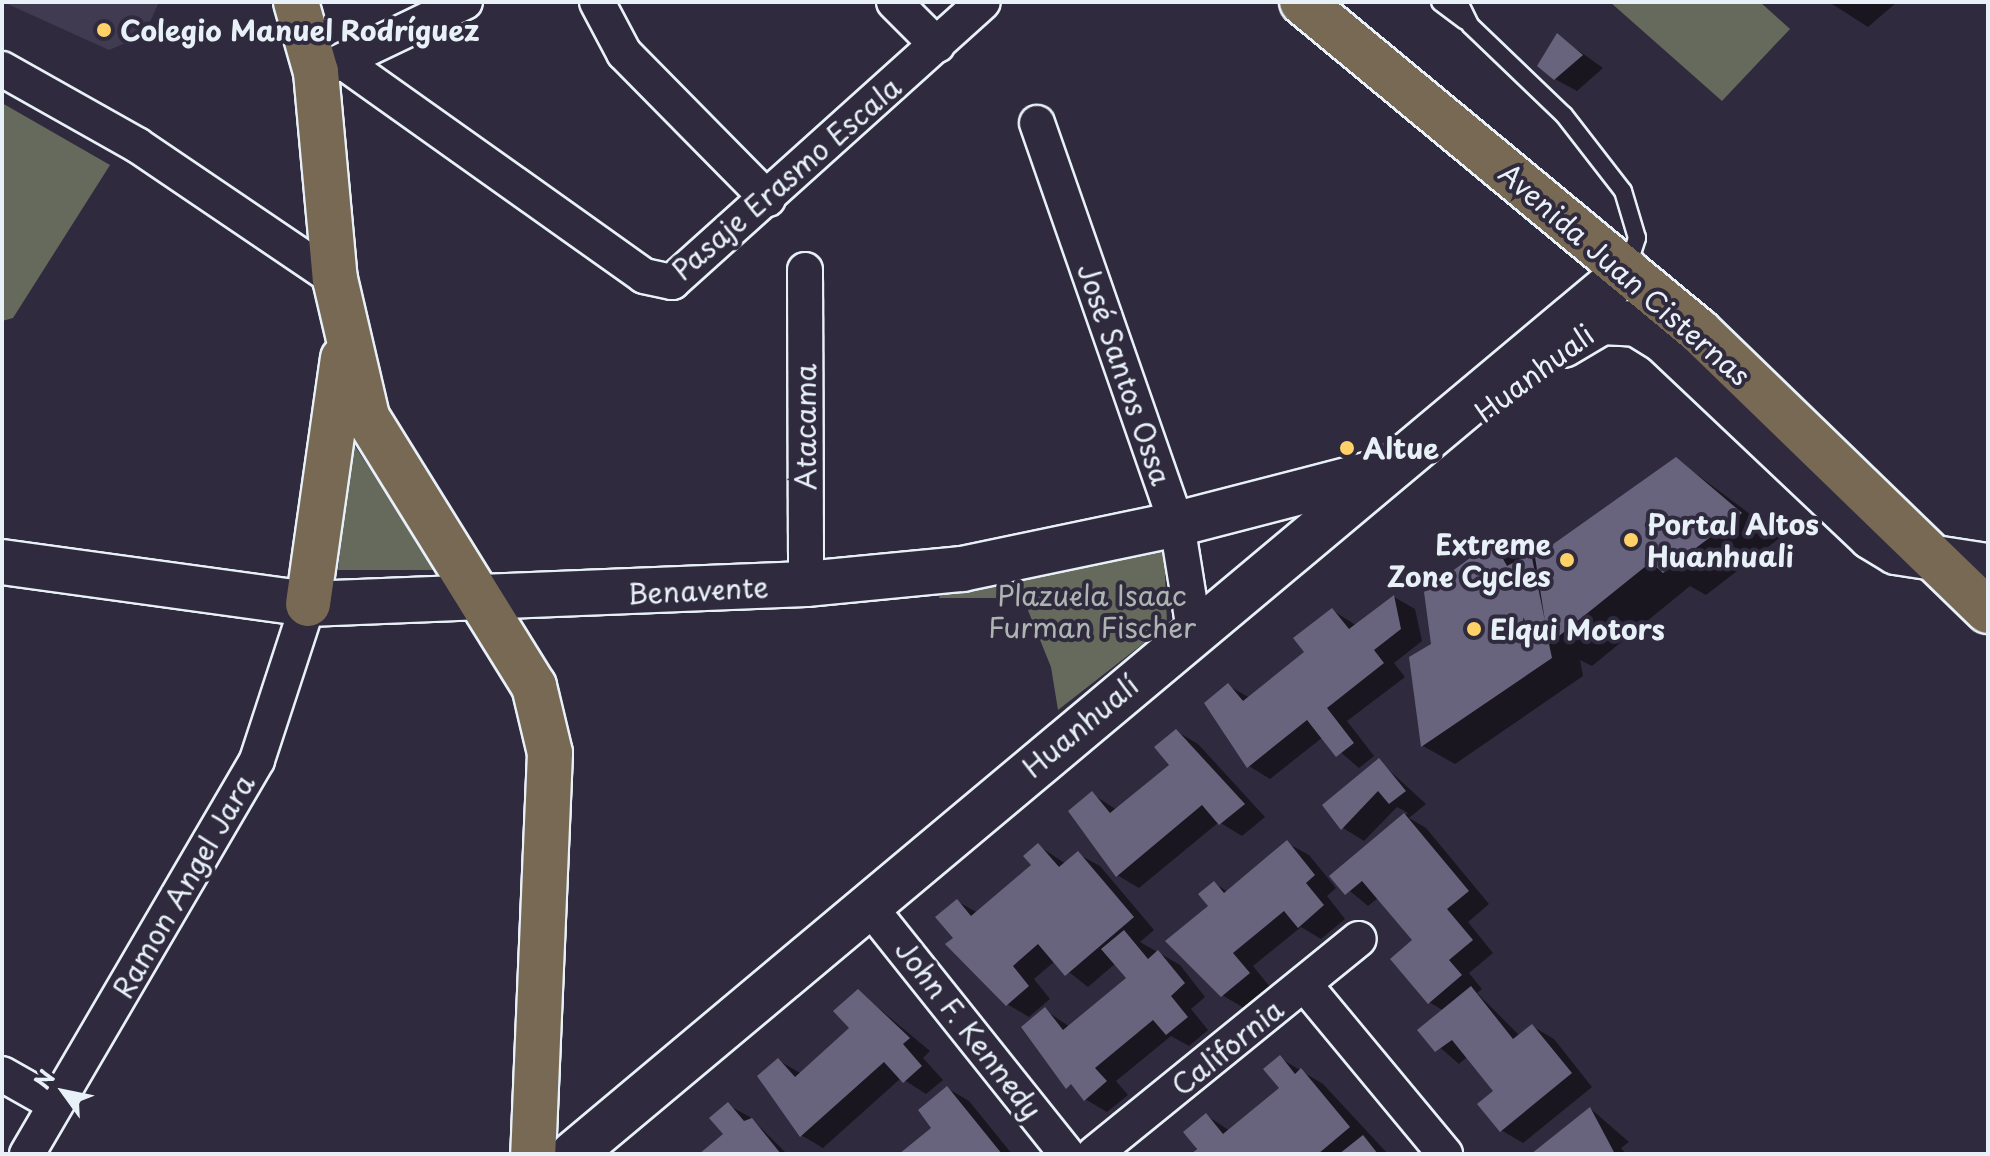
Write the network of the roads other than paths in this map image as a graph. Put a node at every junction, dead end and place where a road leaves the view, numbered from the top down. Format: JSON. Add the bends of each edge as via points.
{"nodes":[{"id":1,"x":296,"y":2,"type":"edge"},
{"id":2,"x":465,"y":2,"type":"edge"},
{"id":3,"x":597,"y":2,"type":"edge"},
{"id":4,"x":894,"y":2,"type":"edge"},
{"id":5,"x":983,"y":2,"type":"edge"},
{"id":6,"x":1302,"y":2,"type":"edge"},
{"id":7,"x":1440,"y":2,"type":"edge"},
{"id":8,"x":1459,"y":2,"type":"edge"},
{"id":9,"x":1470,"y":25,"type":"junction"},
{"id":10,"x":937,"y":45,"type":"junction"},
{"id":11,"x":329,"y":67,"type":"junction"},
{"id":12,"x":2,"y":69,"type":"edge"},
{"id":13,"x":1037,"y":123,"type":"dead end"},
{"id":14,"x":768,"y":199,"type":"junction"},
{"id":15,"x":805,"y":270,"type":"dead end"},
{"id":16,"x":1627,"y":271,"type":"junction"},
{"id":17,"x":335,"y":279,"type":"junction"},
{"id":18,"x":1650,"y":331,"type":"joint"},
{"id":19,"x":347,"y":332,"type":"junction"},
{"id":20,"x":1419,"y":442,"type":"junction"},
{"id":21,"x":1386,"y":470,"type":"junction"},
{"id":22,"x":1177,"y":524,"type":"junction"},
{"id":23,"x":1935,"y":560,"type":"junction"},
{"id":24,"x":2,"y":562,"type":"edge"},
{"id":25,"x":1988,"y":566,"type":"edge"},
{"id":26,"x":806,"y":584,"type":"junction"},
{"id":27,"x":484,"y":602,"type":"junction"},
{"id":28,"x":308,"y":604,"type":"junction"},
{"id":29,"x":1988,"y":611,"type":"edge"},
{"id":30,"x":1194,"y":630,"type":"junction"},
{"id":31,"x":868,"y":905,"type":"junction"},
{"id":32,"x":1359,"y":939,"type":"dead end"},
{"id":33,"x":1304,"y":984,"type":"junction"},
{"id":34,"x":2,"y":1074,"type":"edge"},
{"id":35,"x":55,"y":1104,"type":"junction"},
{"id":36,"x":27,"y":1154,"type":"edge"},
{"id":37,"x":533,"y":1154,"type":"edge"},
{"id":38,"x":573,"y":1154,"type":"edge"},
{"id":39,"x":1067,"y":1154,"type":"edge"},
{"id":40,"x":1094,"y":1154,"type":"edge"},
{"id":41,"x":1445,"y":1154,"type":"edge"}],
"edges":[{"from":1,"to":11,"type":"main road"},
{"from":2,"to":11,"type":"street"},
{"from":3,"to":14,"type":"street","via":[[624,53]]},
{"from":4,"to":10,"type":"street"},
{"from":5,"to":10,"type":"street","name":"Pasaje Erasmo Escala"},
{"from":6,"to":16,"type":"main road","name":"Avenida Juan Cisternas"},
{"from":7,"to":9,"type":"lane"},
{"from":8,"to":9,"type":"lane"},
{"from":9,"to":16,"type":"lane","via":[[1564,115],[1623,191],[1637,238]]},
{"from":10,"to":14,"type":"street","name":"Pasaje Erasmo Escala"},
{"from":11,"to":14,"type":"street","name":"Pasaje Erasmo Escala","via":[[658,283],[672,282]]},
{"from":11,"to":17,"type":"main road"},
{"from":12,"to":17,"type":"street","via":[[137,145]]},
{"from":13,"to":22,"type":"street","name":"José Santos Ossa"},
{"from":15,"to":26,"type":"street","name":"Atacama"},
{"from":16,"to":20,"type":"main road","name":"Huanhualí"},
{"from":16,"to":23,"type":"main road","name":"Avenida Juan Cisternas"},
{"from":17,"to":19,"type":"main road"},
{"from":18,"to":20,"type":"main road","name":"Huanhuali","via":[[1621,320],[1580,331],[1465,424]]},
{"from":18,"to":23,"type":"main road","name":"Avenida Juan Cisternas","via":[[1871,537],[1896,552]]},
{"from":19,"to":27,"type":"main road","via":[[367,417],[407,491]]},
{"from":19,"to":28,"type":"main road"},
{"from":20,"to":21,"type":"main road","name":"Huanhualí"},
{"from":21,"to":22,"type":"main road","name":"Benavente"},
{"from":21,"to":30,"type":"main road","name":"Huanhualí"},
{"from":22,"to":26,"type":"main road","name":"Benavente","via":[[962,569]]},
{"from":22,"to":30,"type":"street","name":"José Santos Ossa"},
{"from":23,"to":25,"type":"main road"},
{"from":23,"to":29,"type":"main road","name":"Avenida Juan Cisternas"},
{"from":24,"to":28,"type":"main road","name":"Benavente"},
{"from":26,"to":27,"type":"main road","name":"Benavente"},
{"from":27,"to":28,"type":"main road","name":"Benavente"},
{"from":27,"to":37,"type":"main road","via":[[534,686],[550,753]]},
{"from":28,"to":35,"type":"street","name":"Ramon Angel Jara","via":[[257,760]]},
{"from":30,"to":31,"type":"main road","name":"Huanhualí"},
{"from":31,"to":38,"type":"main road","name":"Huanhualí"},
{"from":31,"to":39,"type":"street","name":"John F. Kennedy"},
{"from":32,"to":33,"type":"street","name":"California"},
{"from":33,"to":40,"type":"street","name":"California"},
{"from":33,"to":41,"type":"street"},
{"from":34,"to":35,"type":"street"},
{"from":35,"to":36,"type":"street","name":"Ramon Angel Jara"}]}
